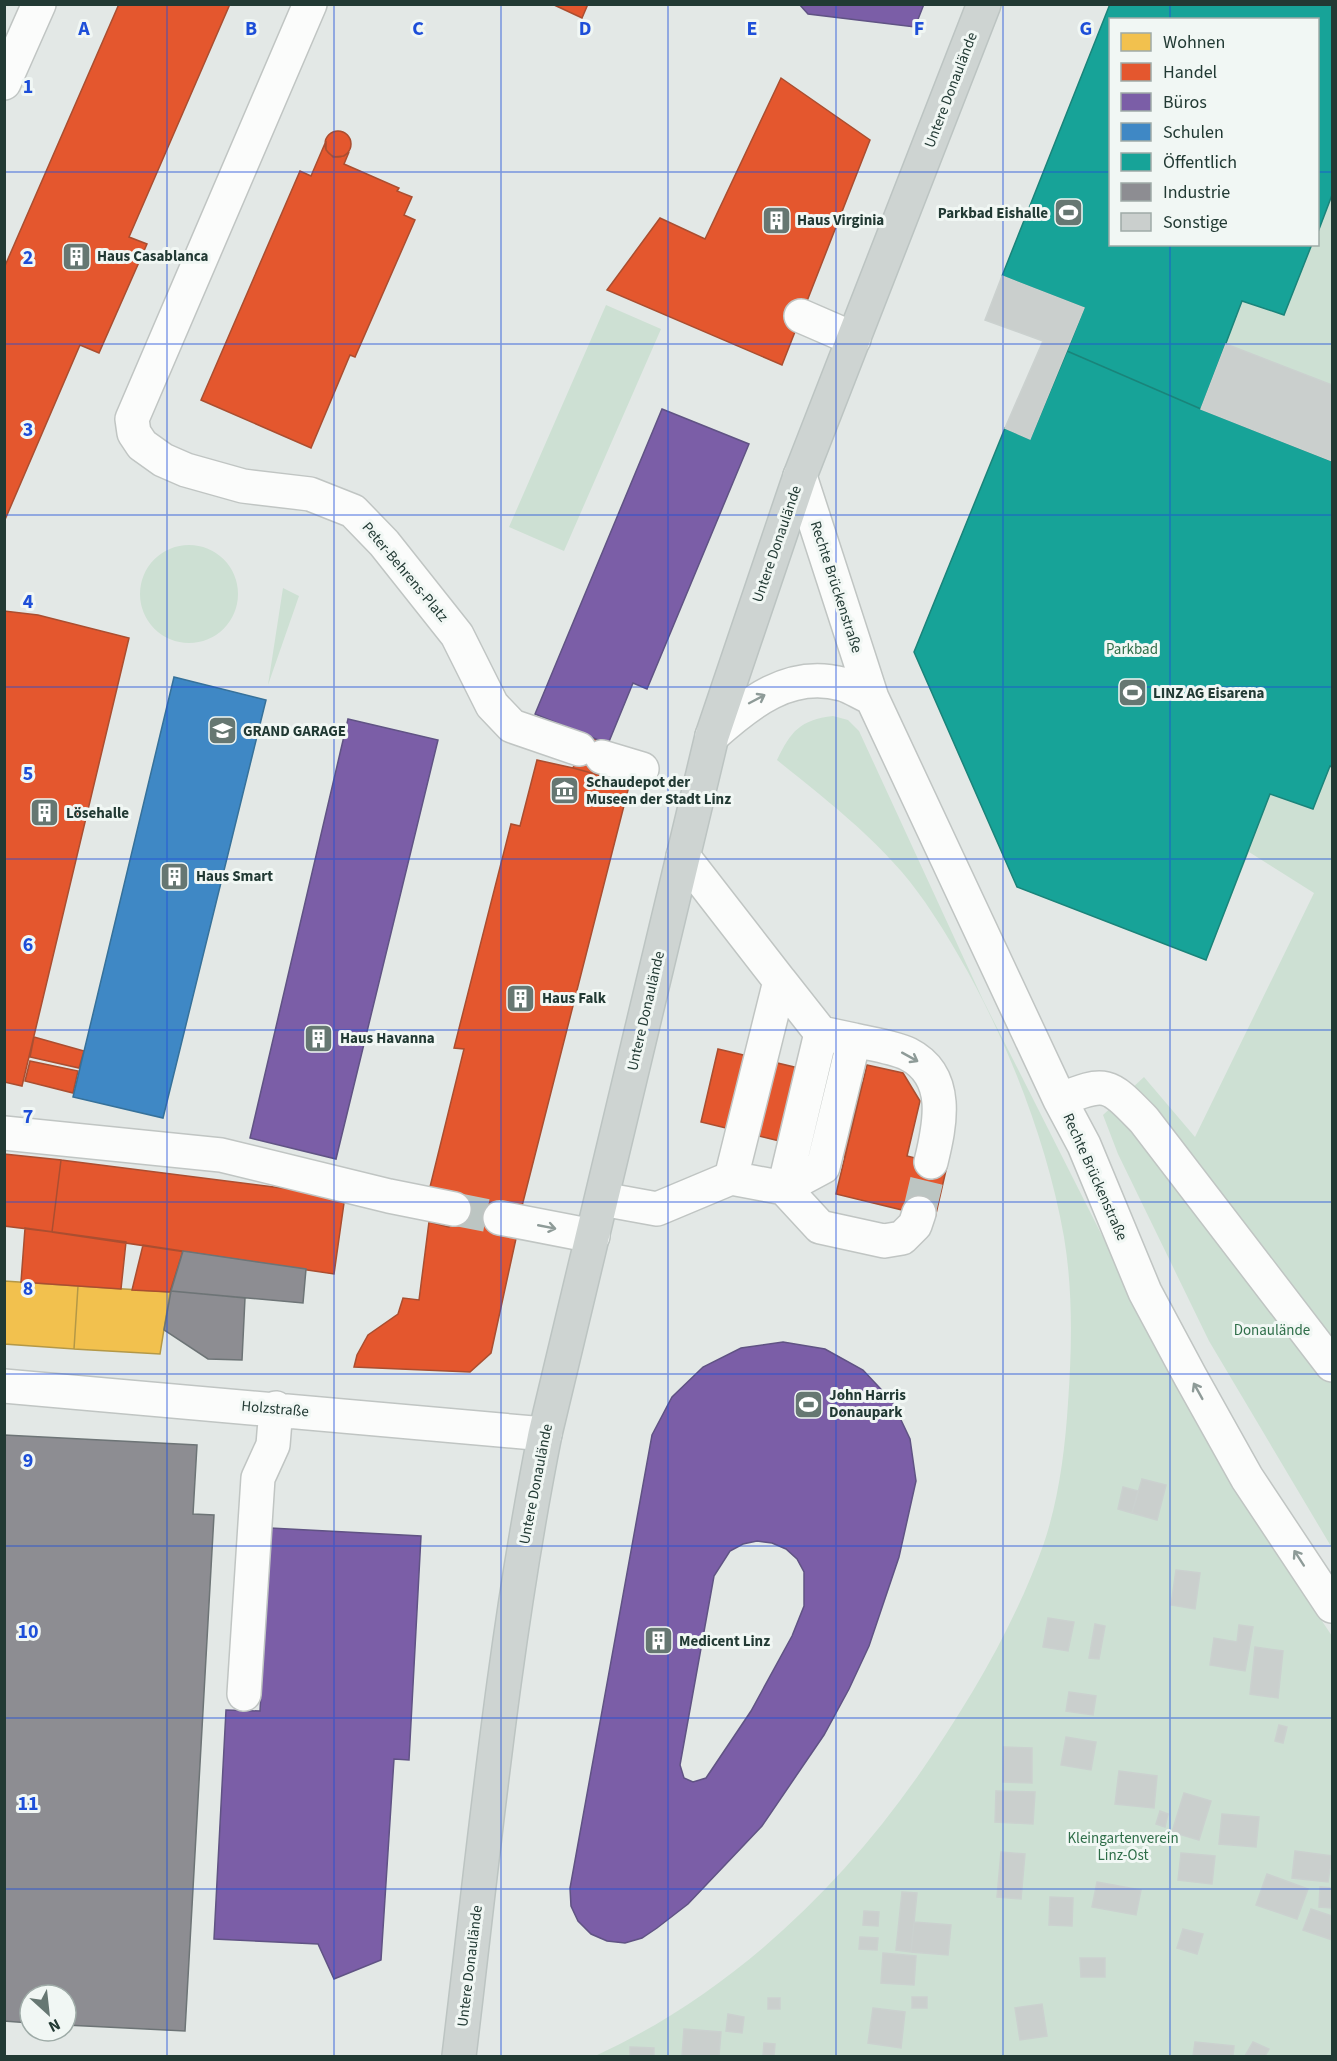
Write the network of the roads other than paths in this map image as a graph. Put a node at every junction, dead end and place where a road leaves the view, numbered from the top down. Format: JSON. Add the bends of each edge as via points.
{"nodes":[{"id":1,"x":39,"y":4,"type":"edge"},
{"id":2,"x":310,"y":4,"type":"edge"},
{"id":3,"x":984,"y":4,"type":"edge"},
{"id":4,"x":4,"y":83,"type":"edge"},
{"id":5,"x":907,"y":224,"type":"dead end"},
{"id":6,"x":801,"y":316,"type":"dead end"},
{"id":7,"x":854,"y":339,"type":"junction"},
{"id":8,"x":818,"y":431,"type":"junction"},
{"id":9,"x":800,"y":476,"type":"junction"},
{"id":10,"x":872,"y":698,"type":"junction"},
{"id":11,"x":712,"y":736,"type":"junction"},
{"id":12,"x":642,"y":770,"type":"dead end"},
{"id":13,"x":683,"y":856,"type":"junction"},
{"id":14,"x":780,"y":981,"type":"junction"},
{"id":15,"x":821,"y":1033,"type":"junction"},
{"id":16,"x":854,"y":1040,"type":"junction"},
{"id":17,"x":1060,"y":1100,"type":"junction"},
{"id":18,"x":4,"y":1133,"type":"edge"},
{"id":19,"x":931,"y":1162,"type":"tunnel mouth"},
{"id":20,"x":731,"y":1178,"type":"junction"},
{"id":21,"x":784,"y":1188,"type":"junction"},
{"id":22,"x":602,"y":1199,"type":"junction"},
{"id":23,"x":450,"y":1208,"type":"tunnel mouth"},
{"id":24,"x":919,"y":1213,"type":"tunnel mouth"},
{"id":25,"x":500,"y":1218,"type":"tunnel mouth"},
{"id":26,"x":593,"y":1236,"type":"junction"},
{"id":27,"x":1332,"y":1365,"type":"edge"},
{"id":28,"x":4,"y":1386,"type":"edge"},
{"id":29,"x":276,"y":1408,"type":"junction"},
{"id":30,"x":545,"y":1434,"type":"junction"},
{"id":31,"x":1332,"y":1606,"type":"edge"},
{"id":32,"x":244,"y":1694,"type":"dead end"},
{"id":33,"x":459,"y":2056,"type":"edge"}],
"edges":[{"from":1,"to":4,"type":"street"},
{"from":2,"to":12,"type":"street","name":"Peter-Behrens-Platz","via":[[132,419],[134,434],[163,460],[186,470],[243,486],[310,494],[353,511],[384,543],[457,635],[492,705],[512,726]]},
{"from":3,"to":7,"type":"main road","name":"Untere Donaulände"},
{"from":5,"to":8,"type":"street","via":[[832,418]]},
{"from":6,"to":7,"type":"street"},
{"from":7,"to":8,"type":"main road","name":"Untere Donaulände"},
{"from":8,"to":9,"type":"main road","name":"Untere Donaulände"},
{"from":9,"to":10,"type":"street","name":"Rechte Brückenstraße"},
{"from":9,"to":11,"type":"main road","name":"Untere Donaulände"},
{"from":11,"to":10,"type":"street","one_way":true,"via":[[747,705],[791,683],[812,680],[843,684]]},
{"from":10,"to":17,"type":"street","name":"Rechte Brückenstraße"},
{"from":11,"to":13,"type":"main road","name":"Untere Donaulände"},
{"from":13,"to":14,"type":"street"},
{"from":13,"to":22,"type":"main road","name":"Untere Donaulände"},
{"from":14,"to":15,"type":"street"},
{"from":14,"to":20,"type":"street"},
{"from":15,"to":16,"type":"street"},
{"from":15,"to":21,"type":"street"},
{"from":16,"to":19,"type":"street","one_way":true,"via":[[908,1054],[927,1068],[939,1092],[941,1123]]},
{"from":16,"to":21,"type":"street","via":[[823,1167]]},
{"from":17,"to":27,"type":"street","via":[[1092,1087],[1113,1089],[1121,1096],[1144,1120]]},
{"from":31,"to":17,"type":"street","name":"Rechte Brückenstraße","one_way":true,"via":[[1247,1478],[1190,1376],[1145,1292],[1084,1145]]},
{"from":18,"to":23,"type":"street","via":[[221,1155]]},
{"from":20,"to":21,"type":"street"},
{"from":20,"to":22,"type":"street","via":[[657,1209]]},
{"from":21,"to":24,"type":"street","via":[[820,1227],[884,1241],[902,1238],[915,1225]]},
{"from":22,"to":26,"type":"main road","name":"Untere Donaulände"},
{"from":25,"to":26,"type":"street","one_way":true},
{"from":26,"to":30,"type":"main road","name":"Untere Donaulände"},
{"from":28,"to":29,"type":"street","name":"Holzstraße"},
{"from":29,"to":30,"type":"street","name":"Holzstraße"},
{"from":29,"to":32,"type":"street","via":[[273,1445],[258,1478]]},
{"from":30,"to":33,"type":"main road","name":"Untere Donaulände","via":[[519,1574]]}]}
